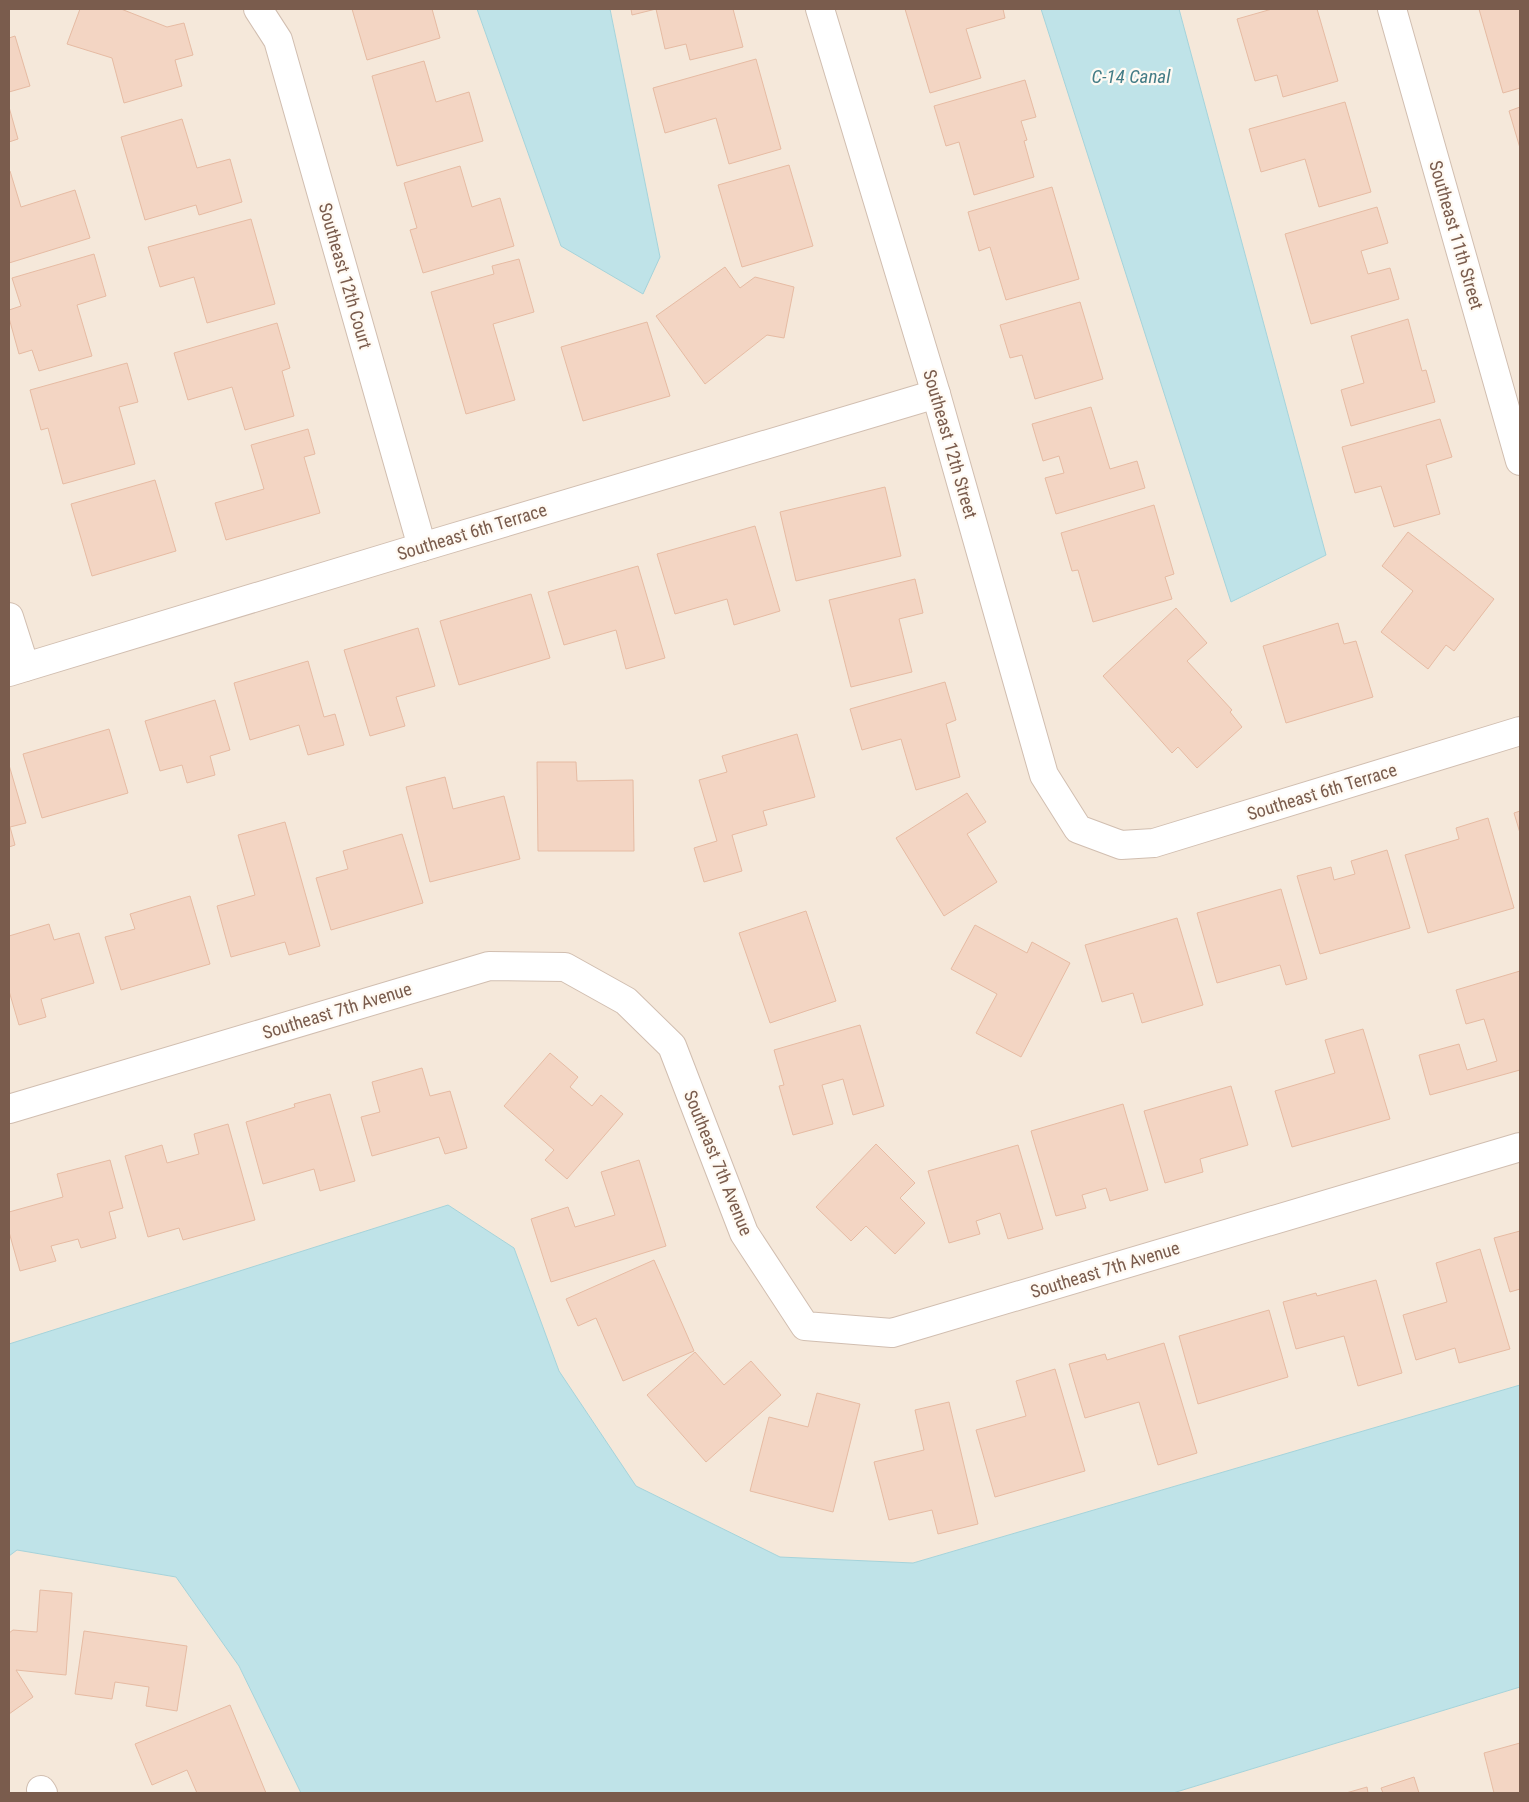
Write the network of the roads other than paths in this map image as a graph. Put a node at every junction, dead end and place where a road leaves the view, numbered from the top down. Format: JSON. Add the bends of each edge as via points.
{"nodes":[{"id":1,"x":258,"y":9,"type":"edge"},
{"id":2,"x":820,"y":9,"type":"edge"},
{"id":3,"x":1392,"y":9,"type":"edge"},
{"id":4,"x":936,"y":394,"type":"junction"},
{"id":5,"x":1520,"y":461,"type":"edge"},
{"id":6,"x":422,"y":547,"type":"junction"},
{"id":7,"x":9,"y":617,"type":"edge"},
{"id":8,"x":17,"y":670,"type":"edge"},
{"id":9,"x":1520,"y":731,"type":"edge"},
{"id":10,"x":1121,"y":845,"type":"joint"},
{"id":11,"x":9,"y":1109,"type":"edge"},
{"id":12,"x":1520,"y":1147,"type":"edge"}],
"edges":[{"from":1,"to":6,"type":"street","name":"Southeast 12th Court","via":[[278,40]]},
{"from":2,"to":4,"type":"street","name":"Southeast 12th Street"},
{"from":3,"to":5,"type":"street","name":"Southeast 11th Street"},
{"from":4,"to":6,"type":"street","name":"Southeast 6th Terrace"},
{"from":4,"to":10,"type":"street","name":"Southeast 12th Street","via":[[1044,775],[1078,829]]},
{"from":6,"to":8,"type":"street","name":"Southeast 6th Terrace"},
{"from":7,"to":8,"type":"street"},
{"from":9,"to":10,"type":"street","name":"Southeast 6th Terrace","via":[[1154,844]]},
{"from":11,"to":12,"type":"street","name":"Southeast 7th Avenue","via":[[489,966],[565,967],[626,1001],[672,1046],[744,1233],[805,1326],[892,1334]]}]}
